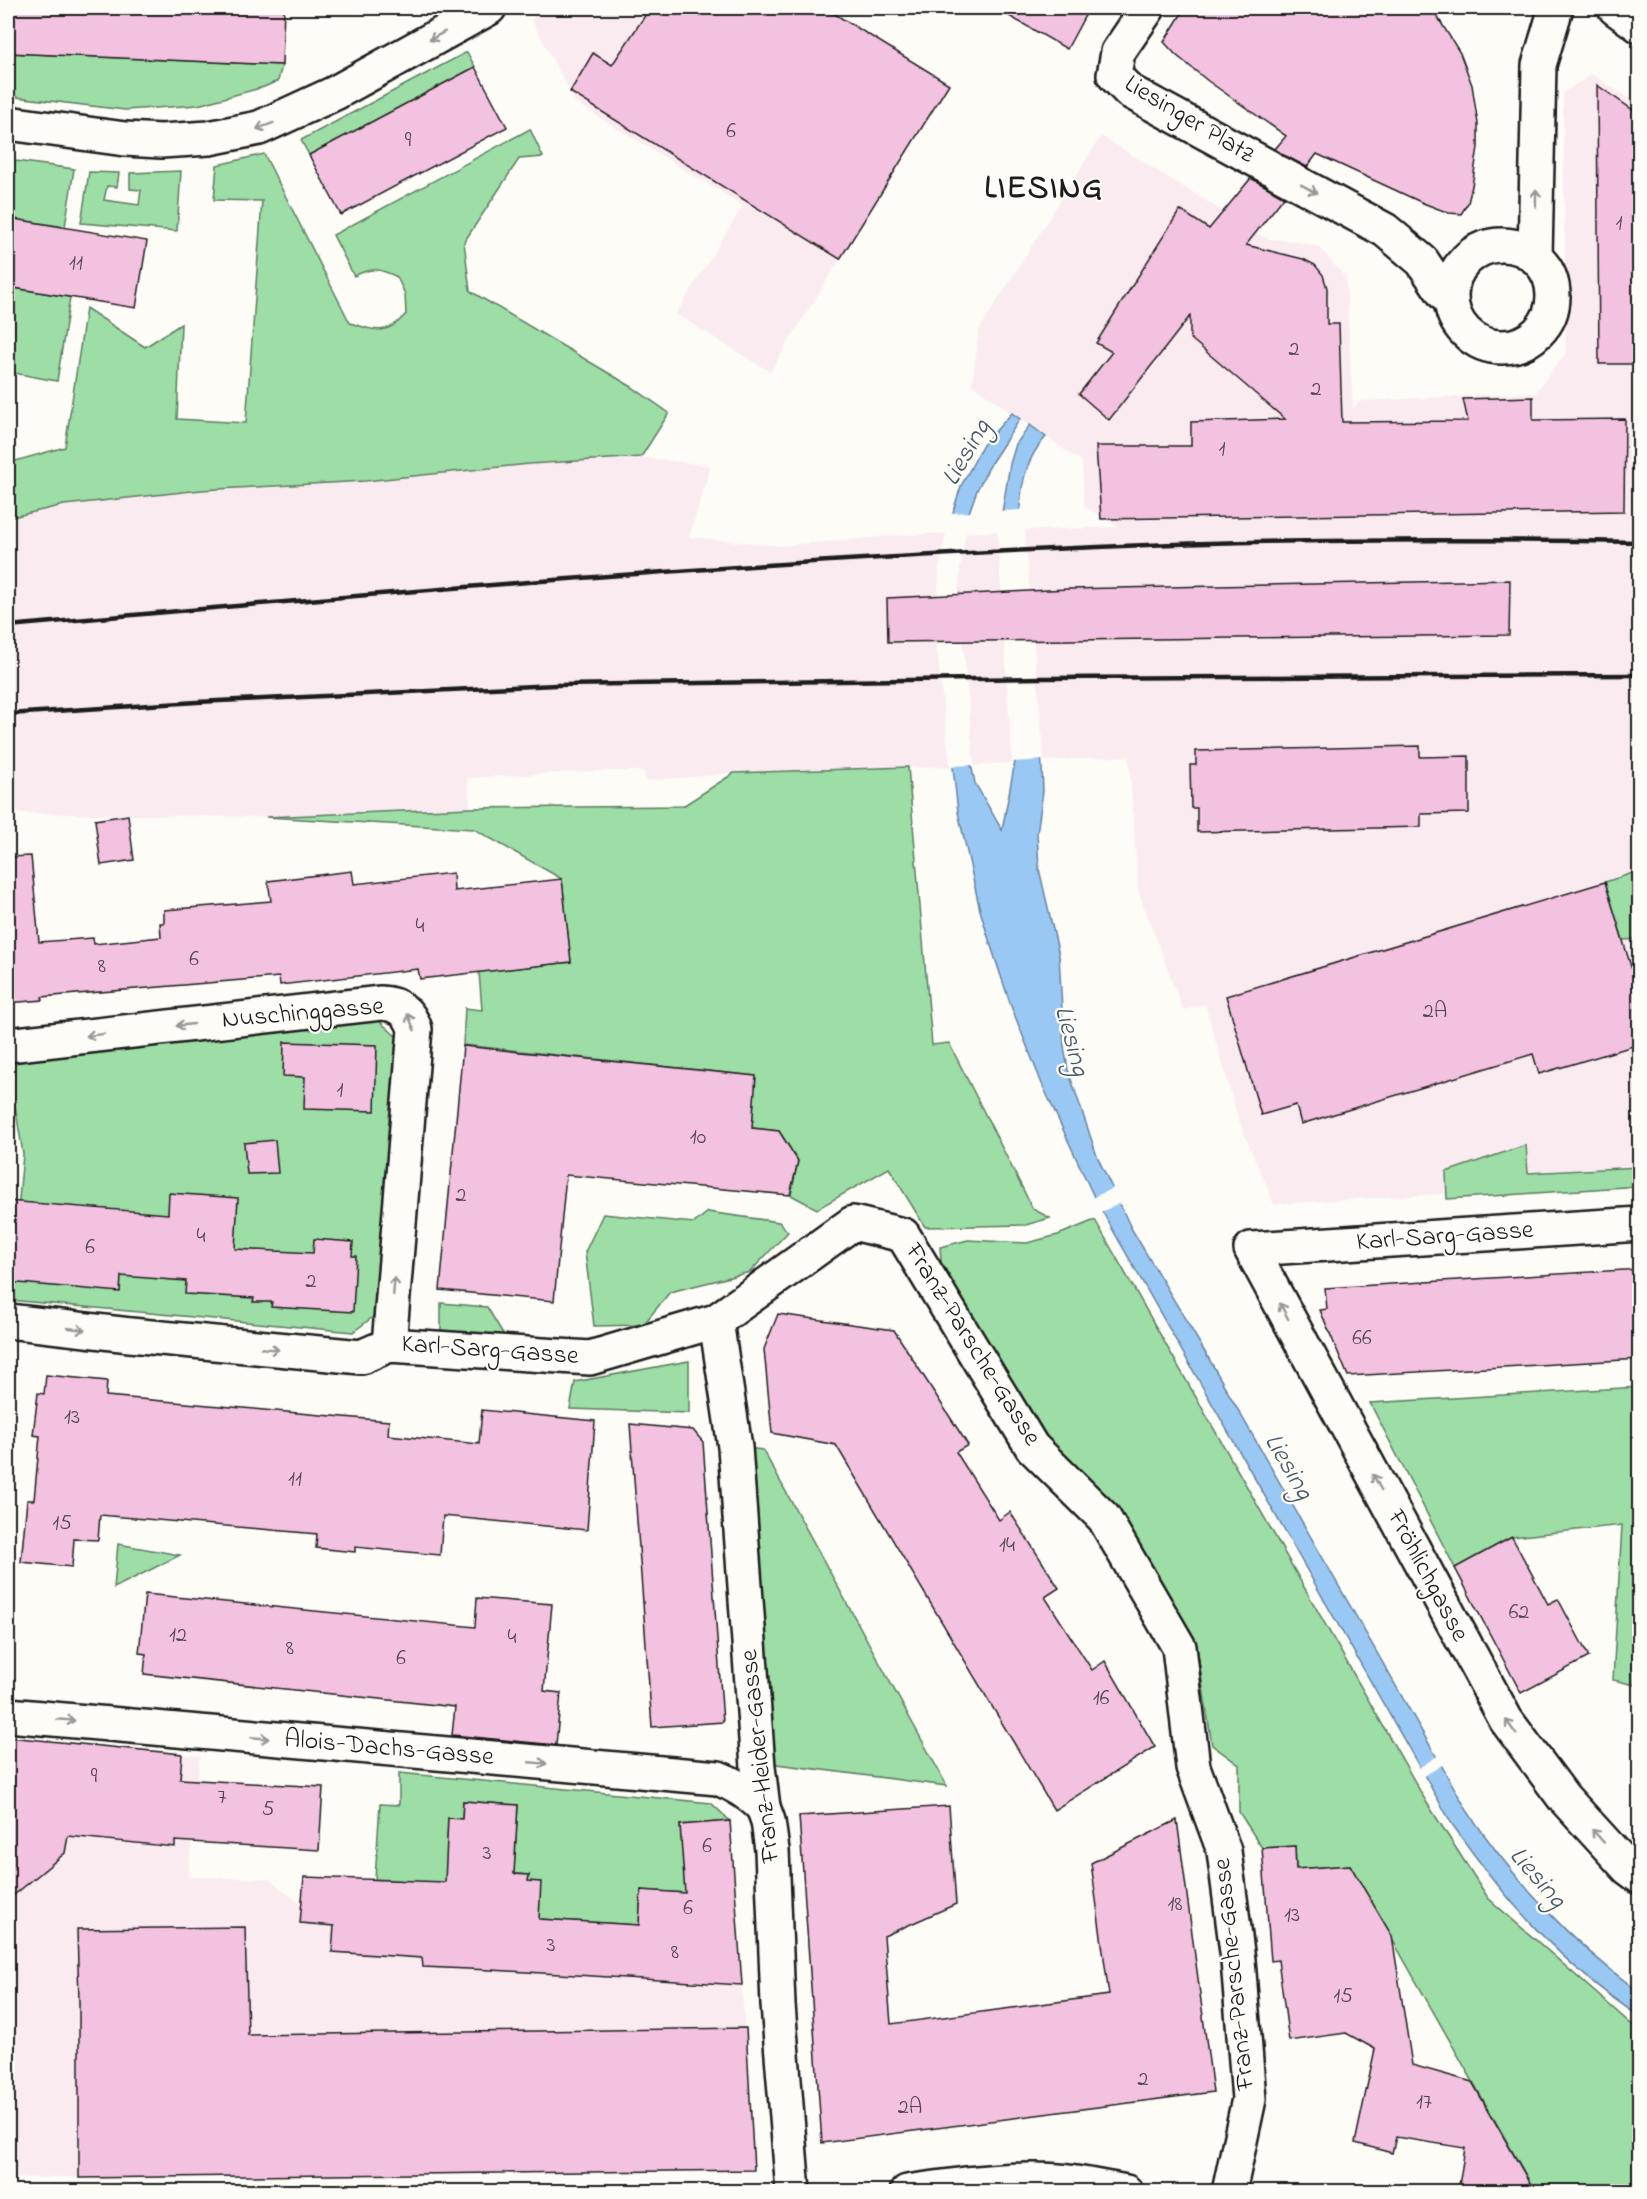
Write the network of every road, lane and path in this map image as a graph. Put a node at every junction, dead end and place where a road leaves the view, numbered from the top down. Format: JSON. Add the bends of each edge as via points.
{"nodes":[{"id":1,"x":489,"y":8,"type":"edge"},
{"id":2,"x":1148,"y":8,"type":"edge"},
{"id":3,"x":1556,"y":8,"type":"edge"},
{"id":4,"x":1615,"y":8,"type":"edge"},
{"id":5,"x":1640,"y":26,"type":"edge"},
{"id":6,"x":8,"y":123,"type":"edge"},
{"id":7,"x":1535,"y":257,"type":"dead end"},
{"id":8,"x":1445,"y":295,"type":"dead end"},
{"id":9,"x":8,"y":1046,"type":"edge"},
{"id":10,"x":1640,"y":1224,"type":"edge"},
{"id":11,"x":903,"y":1234,"type":"joint"},
{"id":12,"x":1251,"y":1249,"type":"joint"},
{"id":13,"x":8,"y":1321,"type":"edge"},
{"id":14,"x":716,"y":1321,"type":"junction"},
{"id":15,"x":389,"y":1345,"type":"junction"},
{"id":16,"x":8,"y":1715,"type":"edge"},
{"id":17,"x":763,"y":1807,"type":"junction"},
{"id":18,"x":1640,"y":1877,"type":"edge"},
{"id":19,"x":793,"y":2192,"type":"edge"},
{"id":20,"x":907,"y":2192,"type":"edge"},
{"id":21,"x":1126,"y":2192,"type":"edge"},
{"id":22,"x":1229,"y":2192,"type":"edge"}],
"edges":[{"from":1,"to":6,"type":"street","one_way":true,"via":[[335,93],[259,128],[209,138],[161,141]]},
{"from":2,"to":8,"type":"street","name":"Liesinger Platz","one_way":true,"via":[[1118,52],[1115,63],[1114,75],[1129,91],[1385,230],[1422,261]]},
{"from":7,"to":3,"type":"street","one_way":true,"via":[[1539,65]]},
{"from":4,"to":5,"type":"street"},
{"from":15,"to":9,"type":"street","name":"Nuschinggasse","one_way":true,"via":[[415,1029],[404,1009],[381,1003]]},
{"from":10,"to":12,"type":"street","name":"Karl-Sarg-Gasse"},
{"from":11,"to":14,"type":"street","name":"Karl-Sarg-Gasse","via":[[853,1223]]},
{"from":11,"to":22,"type":"street","name":"Franz-Parsche-Gasse","via":[[1032,1447],[1104,1518],[1179,1647],[1194,1767],[1224,1851],[1238,1960],[1249,2099]]},
{"from":18,"to":12,"type":"street","name":"Fröhlichgasse","one_way":true,"via":[[1564,1798],[1506,1720]]},
{"from":13,"to":15,"type":"street","name":"Karl-Sarg-Gasse","one_way":true,"via":[[361,1358]]},
{"from":14,"to":15,"type":"street","name":"Karl-Sarg-Gasse","via":[[590,1358]]},
{"from":14,"to":17,"type":"street","name":"Franz-Heider-Gasse","via":[[735,1447]]},
{"from":16,"to":17,"type":"street","name":"Alois-Dachs-Gasse","one_way":true,"via":[[718,1779],[734,1784]]},
{"from":17,"to":19,"type":"street","name":"Franz-Heider-Gasse","via":[[772,1850],[778,2005]]},
{"from":20,"to":21,"type":"street","via":[[1039,2180]]}]}
